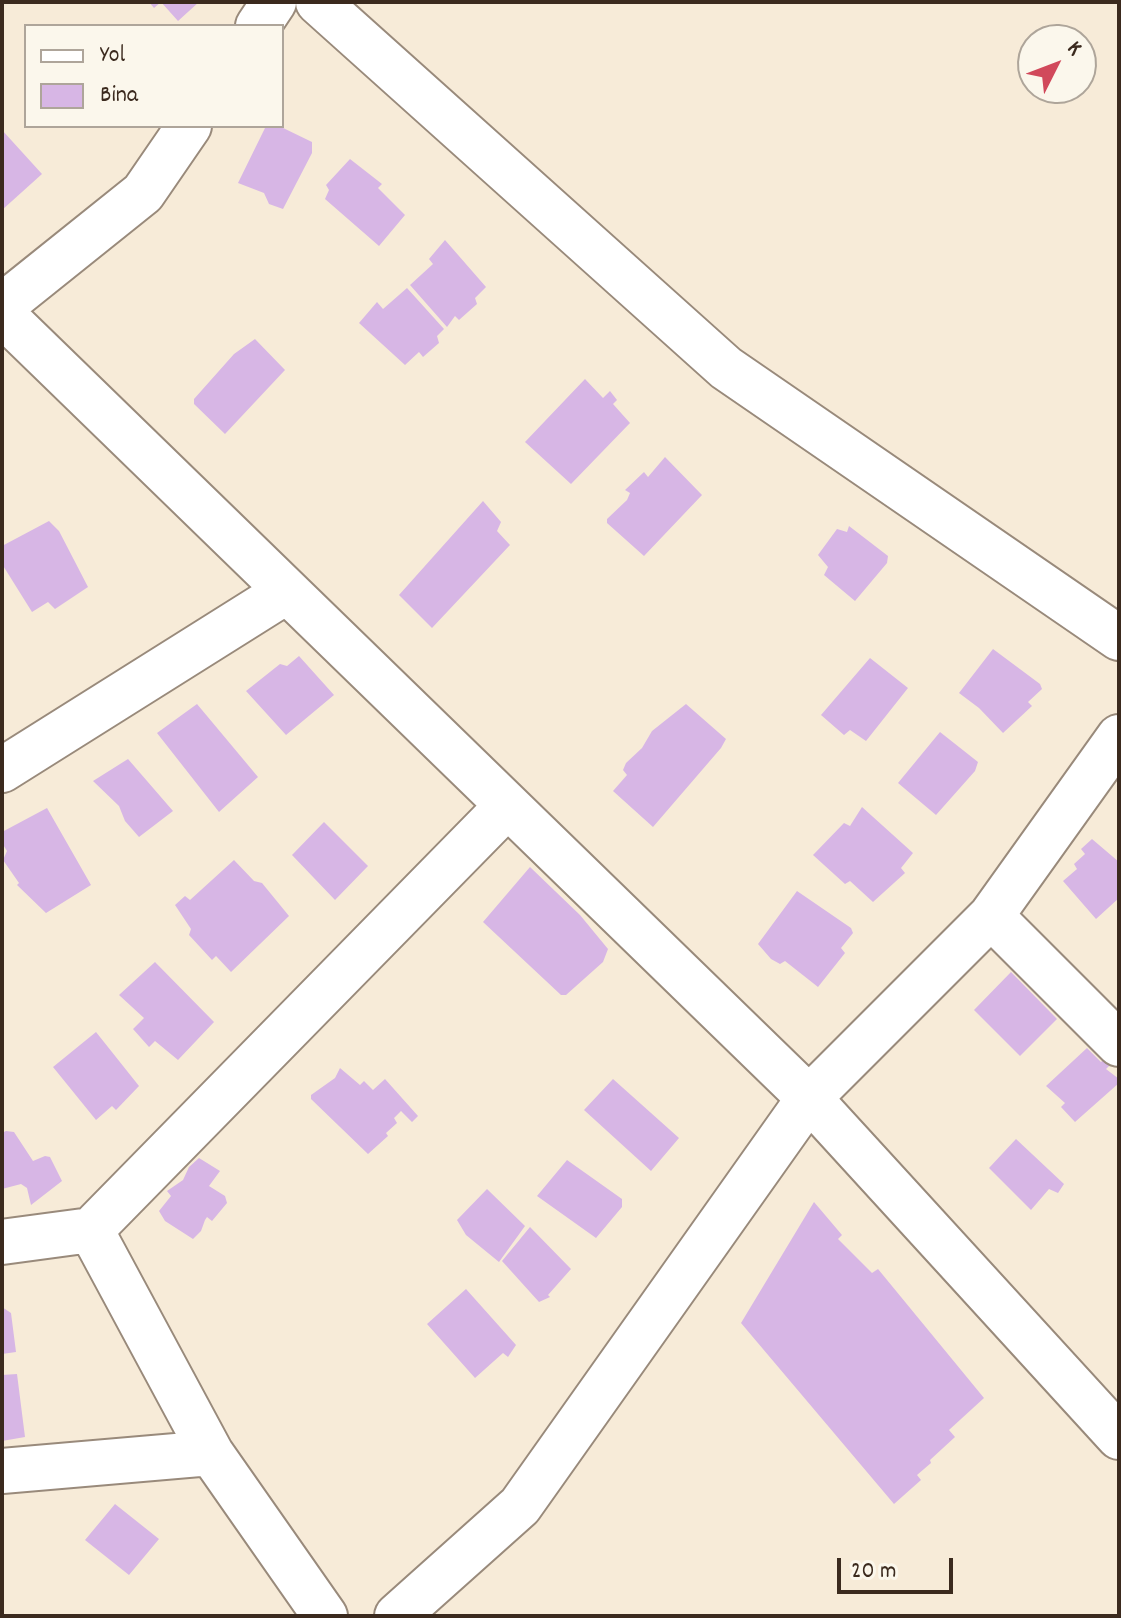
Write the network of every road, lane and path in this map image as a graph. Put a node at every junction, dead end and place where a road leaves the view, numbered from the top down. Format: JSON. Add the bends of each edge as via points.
{"nodes":[{"id":1,"x":274,"y":2,"type":"edge"},
{"id":2,"x":318,"y":2,"type":"edge"},
{"id":3,"x":259,"y":24,"type":"edge"},
{"id":4,"x":188,"y":128,"type":"edge"},
{"id":5,"x":2,"y":306,"type":"edge"},
{"id":6,"x":2,"y":314,"type":"edge"},
{"id":7,"x":287,"y":591,"type":"junction"},
{"id":8,"x":1119,"y":638,"type":"edge"},
{"id":9,"x":1119,"y":737,"type":"edge"},
{"id":10,"x":2,"y":770,"type":"edge"},
{"id":11,"x":507,"y":806,"type":"junction"},
{"id":12,"x":991,"y":916,"type":"junction"},
{"id":13,"x":1119,"y":1044,"type":"edge"},
{"id":14,"x":809,"y":1098,"type":"junction"},
{"id":15,"x":91,"y":1230,"type":"junction"},
{"id":16,"x":2,"y":1242,"type":"edge"},
{"id":17,"x":1119,"y":1437,"type":"edge"},
{"id":18,"x":211,"y":1453,"type":"junction"},
{"id":19,"x":2,"y":1471,"type":"edge"},
{"id":20,"x":325,"y":1616,"type":"edge"},
{"id":21,"x":397,"y":1616,"type":"edge"}],
"edges":[{"from":1,"to":3,"type":"street"},
{"from":2,"to":8,"type":"street","via":[[726,368]]},
{"from":4,"to":5,"type":"street","via":[[143,193]]},
{"from":6,"to":7,"type":"street"},
{"from":7,"to":10,"type":"street"},
{"from":7,"to":11,"type":"street"},
{"from":9,"to":12,"type":"street"},
{"from":11,"to":14,"type":"street"},
{"from":11,"to":15,"type":"street"},
{"from":12,"to":13,"type":"street"},
{"from":12,"to":14,"type":"street"},
{"from":14,"to":17,"type":"street"},
{"from":14,"to":21,"type":"street","via":[[520,1506]]},
{"from":15,"to":16,"type":"street"},
{"from":15,"to":18,"type":"street"},
{"from":18,"to":19,"type":"street"},
{"from":18,"to":20,"type":"street"}]}
